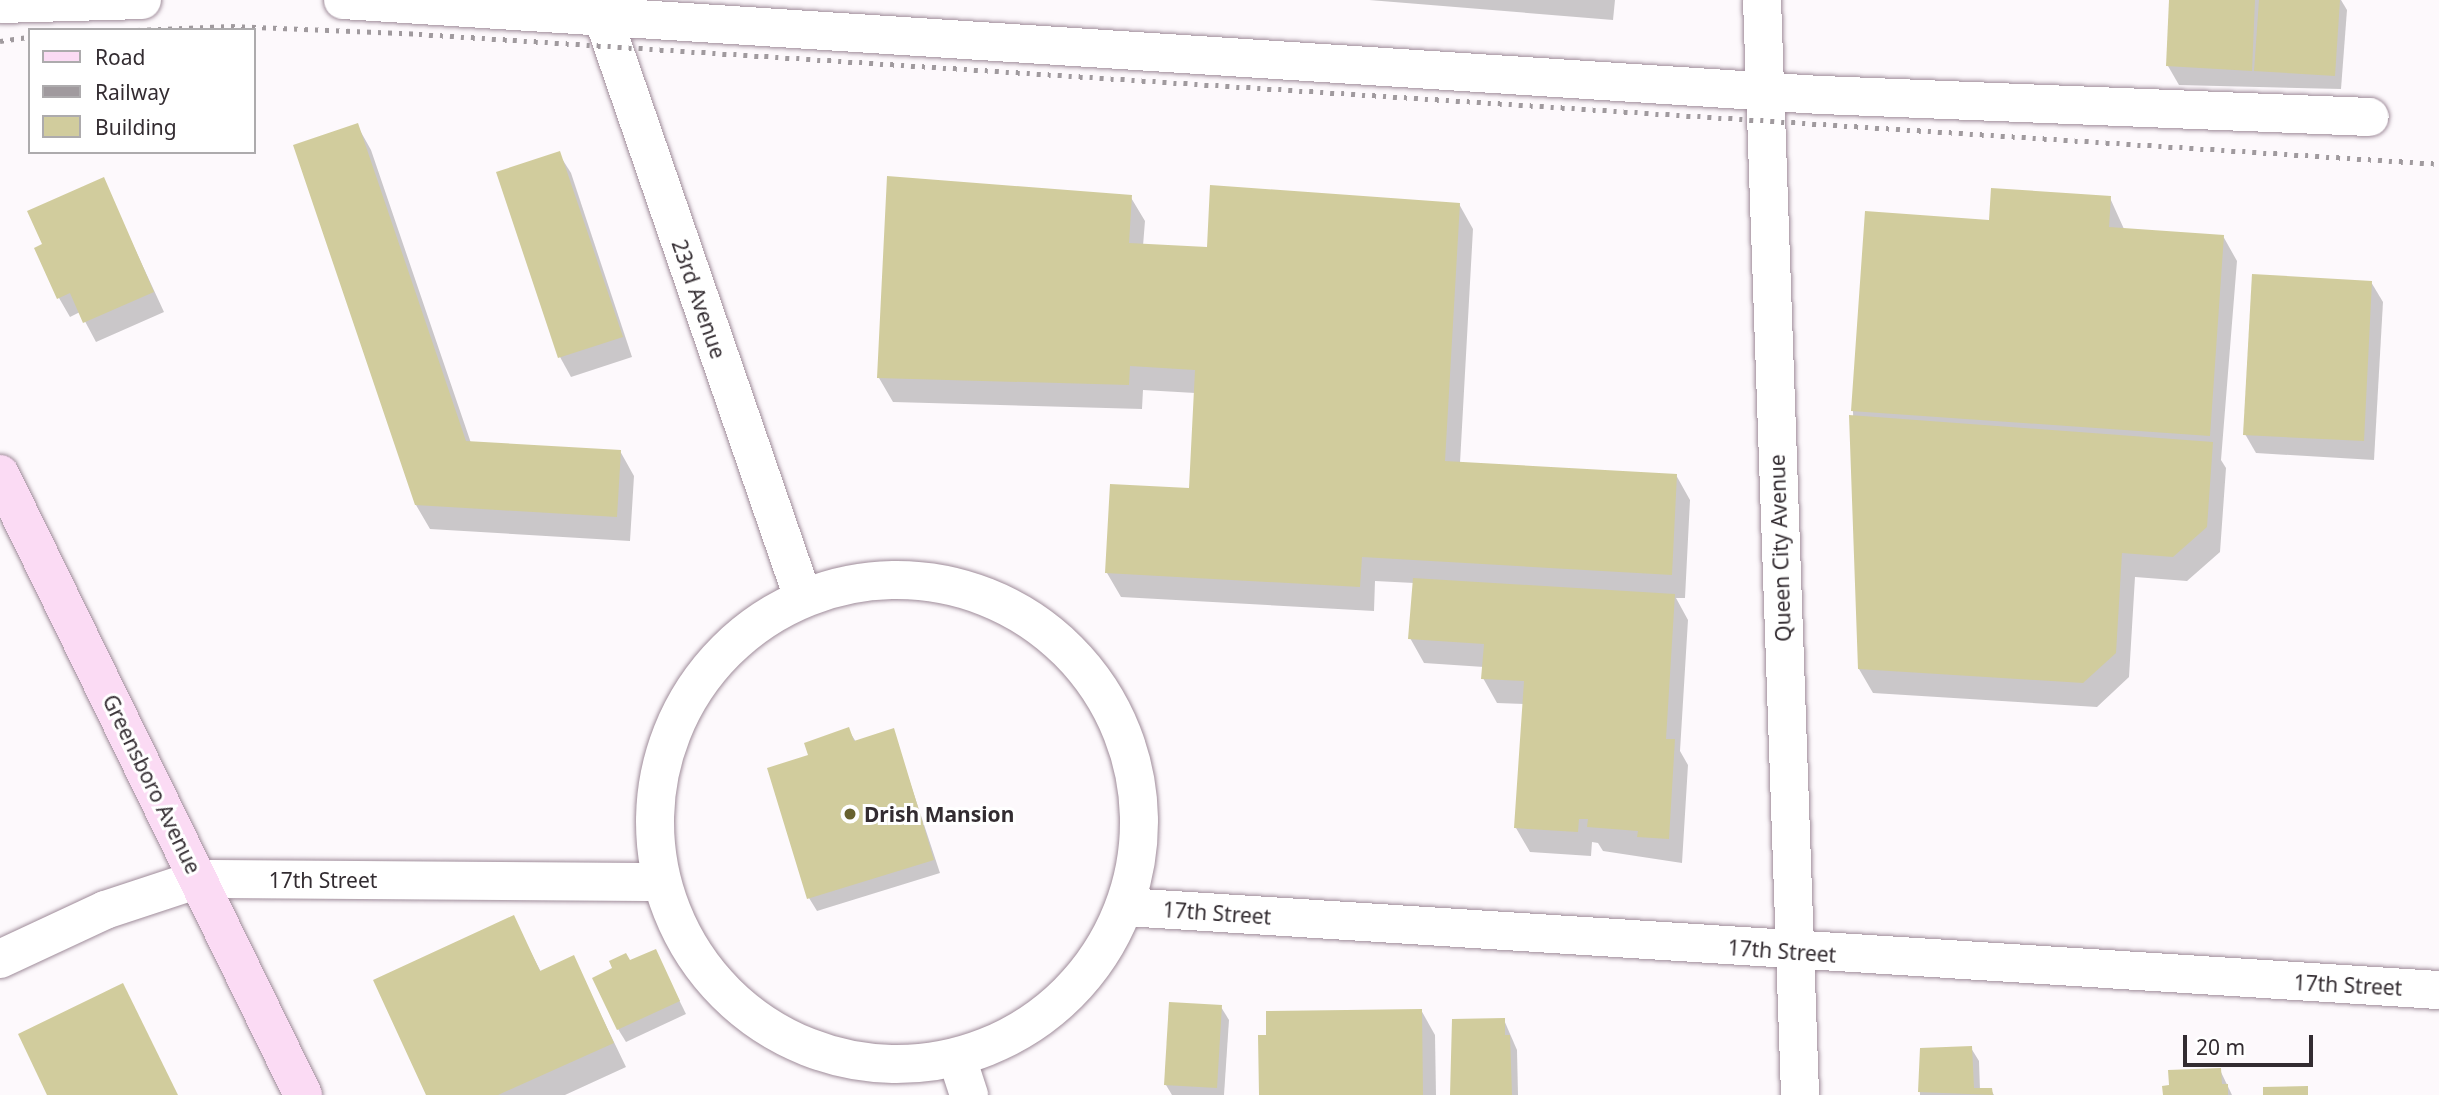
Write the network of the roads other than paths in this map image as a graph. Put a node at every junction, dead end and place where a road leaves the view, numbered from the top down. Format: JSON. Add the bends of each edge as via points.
{"nodes":[{"id":1,"x":142,"y":0,"type":"edge"},
{"id":2,"x":343,"y":0,"type":"edge"},
{"id":3,"x":1762,"y":0,"type":"edge"},
{"id":4,"x":0,"y":4,"type":"edge"},
{"id":5,"x":599,"y":8,"type":"edge"},
{"id":6,"x":1763,"y":92,"type":"junction"},
{"id":7,"x":2370,"y":117,"type":"dead end"},
{"id":8,"x":0,"y":474,"type":"edge"},
{"id":9,"x":803,"y":598,"type":"junction"},
{"id":10,"x":199,"y":879,"type":"junction"},
{"id":11,"x":661,"y":882,"type":"junction"},
{"id":12,"x":1126,"y":907,"type":"junction"},
{"id":13,"x":1794,"y":952,"type":"junction"},
{"id":14,"x":0,"y":959,"type":"edge"},
{"id":15,"x":2439,"y":990,"type":"edge"},
{"id":16,"x":957,"y":1058,"type":"junction"},
{"id":17,"x":303,"y":1095,"type":"edge"},
{"id":18,"x":969,"y":1095,"type":"edge"},
{"id":19,"x":1800,"y":1095,"type":"edge"}],
"edges":[{"from":1,"to":4,"type":"street"},
{"from":2,"to":5,"type":"street"},
{"from":3,"to":6,"type":"street","name":"Queen City Avenue"},
{"from":5,"to":6,"type":"street"},
{"from":5,"to":9,"type":"street","name":"23rd Avenue"},
{"from":6,"to":7,"type":"street"},
{"from":6,"to":13,"type":"street","name":"Queen City Avenue"},
{"from":8,"to":10,"type":"main road","name":"Greensboro Avenue"},
{"from":9,"to":11,"type":"street","via":[[765,619],[724,653],[692,692],[669,738],[656,791],[654,837]]},
{"from":9,"to":12,"type":"street","via":[[862,583],[912,580],[961,588],[997,602],[1052,635],[1087,669],[1115,711],[1133,760],[1141,812],[1138,861]]},
{"from":10,"to":11,"type":"street","name":"17th Street"},
{"from":10,"to":14,"type":"street","name":"17th Street","via":[[105,910]]},
{"from":10,"to":17,"type":"main road","name":"Greensboro Avenue"},
{"from":11,"to":16,"type":"street","via":[[682,936],[706,972],[741,1008],[784,1037],[832,1056],[883,1065]]},
{"from":12,"to":13,"type":"street","name":"17th Street"},
{"from":12,"to":16,"type":"street","via":[[1107,948],[1068,996],[1029,1027]]},
{"from":13,"to":15,"type":"street","name":"17th Street"},
{"from":13,"to":19,"type":"street","name":"Queen City Avenue"},
{"from":16,"to":18,"type":"street"}]}
